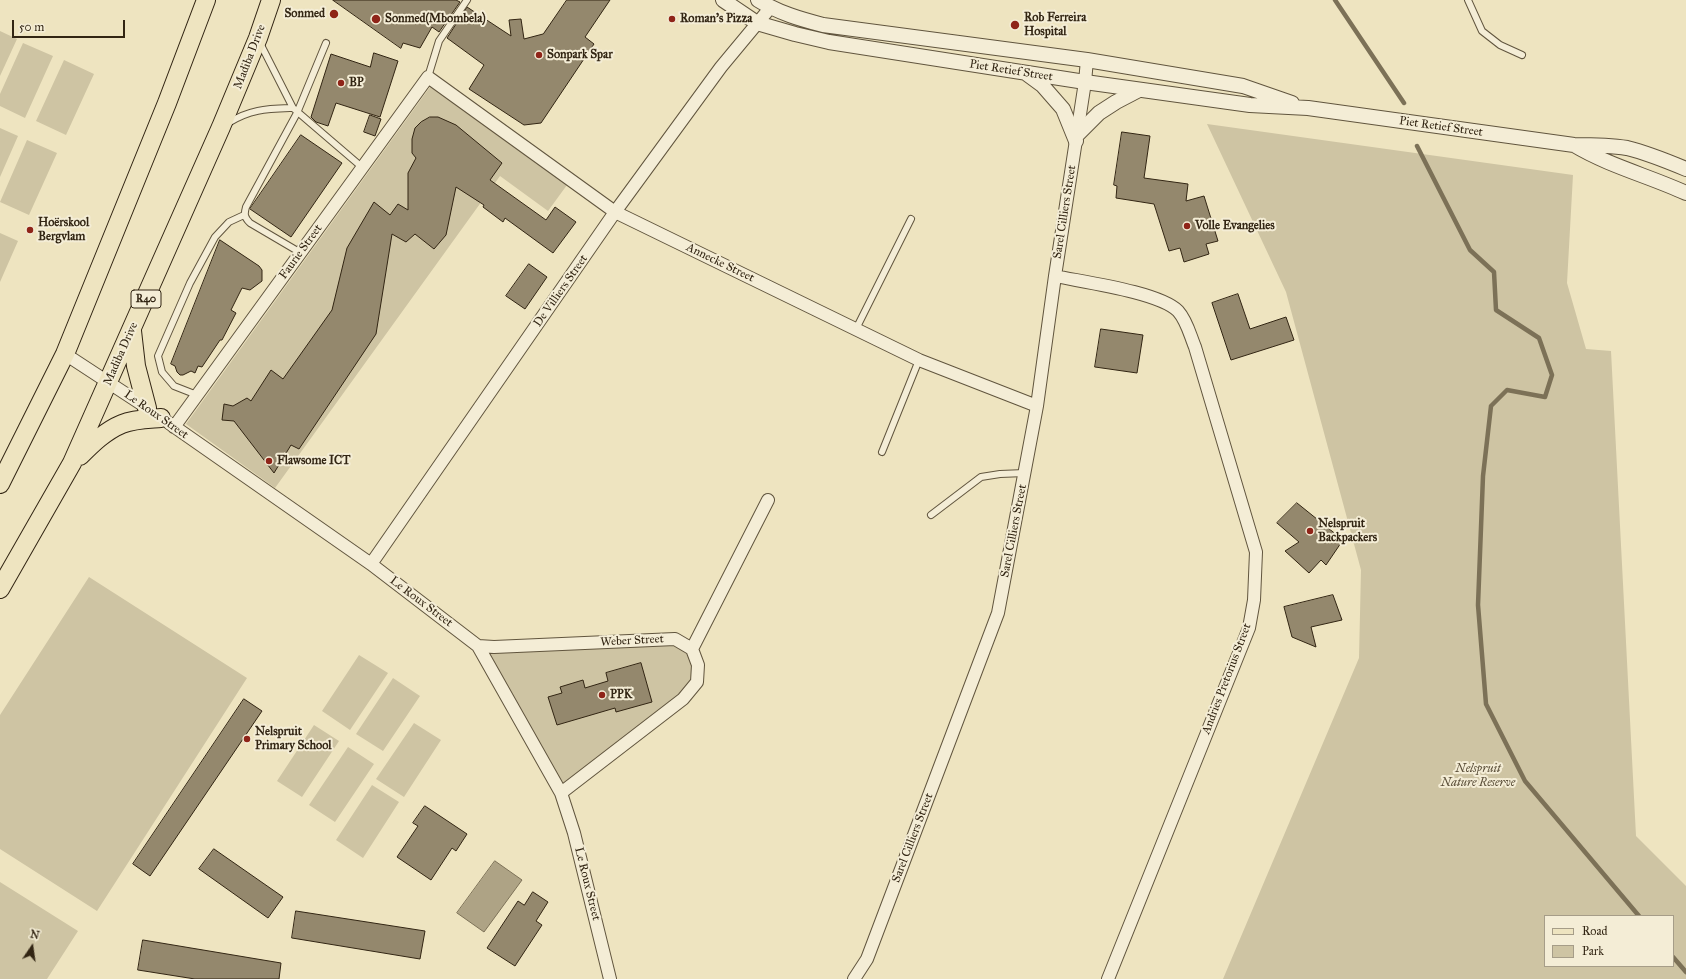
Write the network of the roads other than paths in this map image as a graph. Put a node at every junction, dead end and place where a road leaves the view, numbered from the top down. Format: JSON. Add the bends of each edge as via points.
{"nodes":[{"id":1,"x":271,"y":0,"type":"edge"},
{"id":2,"x":467,"y":0,"type":"edge"},
{"id":3,"x":723,"y":0,"type":"edge"},
{"id":4,"x":758,"y":0,"type":"edge"},
{"id":5,"x":1468,"y":0,"type":"edge"},
{"id":6,"x":204,"y":3,"type":"edge"},
{"id":7,"x":770,"y":8,"type":"junction"},
{"id":8,"x":757,"y":23,"type":"junction"},
{"id":9,"x":258,"y":38,"type":"junction"},
{"id":10,"x":326,"y":43,"type":"dead end"},
{"id":11,"x":1522,"y":55,"type":"dead end"},
{"id":12,"x":1087,"y":60,"type":"junction"},
{"id":13,"x":1026,"y":73,"type":"junction"},
{"id":14,"x":428,"y":77,"type":"junction"},
{"id":15,"x":1085,"y":82,"type":"junction"},
{"id":16,"x":1140,"y":90,"type":"junction"},
{"id":17,"x":1308,"y":108,"type":"junction"},
{"id":18,"x":295,"y":110,"type":"junction"},
{"id":19,"x":221,"y":128,"type":"junction"},
{"id":20,"x":1076,"y":139,"type":"junction"},
{"id":21,"x":1574,"y":145,"type":"junction"},
{"id":22,"x":1627,"y":148,"type":"junction"},
{"id":23,"x":1686,"y":161,"type":"edge"},
{"id":24,"x":363,"y":168,"type":"junction"},
{"id":25,"x":1686,"y":169,"type":"edge"},
{"id":26,"x":1686,"y":193,"type":"edge"},
{"id":27,"x":615,"y":212,"type":"junction"},
{"id":28,"x":244,"y":215,"type":"junction"},
{"id":29,"x":911,"y":219,"type":"dead end"},
{"id":30,"x":301,"y":253,"type":"junction"},
{"id":31,"x":1054,"y":276,"type":"junction"},
{"id":32,"x":856,"y":329,"type":"junction"},
{"id":33,"x":132,"y":330,"type":"junction"},
{"id":34,"x":65,"y":354,"type":"junction"},
{"id":35,"x":919,"y":360,"type":"junction"},
{"id":36,"x":109,"y":382,"type":"junction"},
{"id":37,"x":197,"y":395,"type":"junction"},
{"id":38,"x":1037,"y":406,"type":"junction"},
{"id":39,"x":161,"y":418,"type":"junction"},
{"id":40,"x":882,"y":452,"type":"dead end"},
{"id":41,"x":72,"y":463,"type":"junction"},
{"id":42,"x":1025,"y":473,"type":"junction"},
{"id":43,"x":0,"y":484,"type":"edge"},
{"id":44,"x":768,"y":500,"type":"dead end"},
{"id":45,"x":930,"y":515,"type":"dead end"},
{"id":46,"x":371,"y":564,"type":"junction"},
{"id":47,"x":0,"y":589,"type":"edge"},
{"id":48,"x":478,"y":646,"type":"junction"},
{"id":49,"x":692,"y":649,"type":"junction"},
{"id":50,"x":561,"y":793,"type":"junction"},
{"id":51,"x":610,"y":979,"type":"edge"},
{"id":52,"x":854,"y":979,"type":"edge"},
{"id":53,"x":1108,"y":979,"type":"edge"}],
"edges":[{"from":1,"to":9,"type":"main road","name":"Madiba Drive","number":"R40"},
{"from":2,"to":14,"type":"lane","via":[[439,41]]},
{"from":3,"to":8,"type":"street","name":"Piet Retief Street"},
{"from":4,"to":7,"type":"street","name":"Piet Retief Street"},
{"from":5,"to":11,"type":"lane","via":[[1482,31],[1500,45]]},
{"from":6,"to":34,"type":"main road","via":[[167,103]]},
{"from":7,"to":8,"type":"street","name":"De Villiers Street"},
{"from":7,"to":12,"type":"street","name":"Piet Retief Street","via":[[788,16],[823,25]]},
{"from":8,"to":13,"type":"street","name":"Piet Retief Street","via":[[829,42]]},
{"from":8,"to":27,"type":"street","name":"De Villiers Street"},
{"from":9,"to":18,"type":"lane"},
{"from":9,"to":19,"type":"main road","name":"Madiba Drive","number":"R40"},
{"from":10,"to":18,"type":"lane"},
{"from":12,"to":15,"type":"street","name":"Sarel Cilliers Street"},
{"from":12,"to":17,"type":"street","name":"Piet Retief Street","via":[[1243,86]]},
{"from":13,"to":15,"type":"street","name":"Piet Retief Street"},
{"from":13,"to":20,"type":"street","via":[[1042,85],[1063,109]]},
{"from":14,"to":24,"type":"street","name":"Faurie Street"},
{"from":14,"to":27,"type":"street","name":"Annecke Street"},
{"from":15,"to":16,"type":"street","name":"Piet Retief Street"},
{"from":15,"to":20,"type":"street","name":"Sarel Cilliers Street"},
{"from":16,"to":17,"type":"street","name":"Piet Retief Street","via":[[1250,105]]},
{"from":16,"to":20,"type":"street","via":[[1099,113]]},
{"from":17,"to":21,"type":"street","name":"Piet Retief Street"},
{"from":18,"to":19,"type":"lane","via":[[263,108],[249,112]]},
{"from":18,"to":24,"type":"lane"},
{"from":18,"to":28,"type":"lane"},
{"from":19,"to":33,"type":"main road","name":"Madiba Drive","number":"R40"},
{"from":20,"to":31,"type":"street","name":"Sarel Cilliers Street"},
{"from":21,"to":22,"type":"street","name":"Piet Retief Street"},
{"from":21,"to":26,"type":"street","name":"Piet Retief Street","via":[[1592,156],[1659,180]]},
{"from":22,"to":23,"type":"street"},
{"from":22,"to":25,"type":"street","name":"Piet Retief Street"},
{"from":24,"to":30,"type":"street","name":"Faurie Street"},
{"from":27,"to":32,"type":"street","name":"Annecke Street"},
{"from":27,"to":46,"type":"street","name":"De Villiers Street"},
{"from":28,"to":30,"type":"lane","via":[[250,223]]},
{"from":28,"to":37,"type":"lane","via":[[229,222],[215,238],[190,283],[158,356],[162,372],[174,386]]},
{"from":29,"to":32,"type":"lane"},
{"from":30,"to":37,"type":"street","name":"Faurie Street"},
{"from":31,"to":38,"type":"street","name":"Sarel Cilliers Street"},
{"from":31,"to":53,"type":"street","name":"Andries Pretorius Street","via":[[1148,295],[1177,310],[1184,319],[1195,347],[1256,552],[1254,600],[1249,628]]},
{"from":32,"to":35,"type":"street","name":"Annecke Street"},
{"from":33,"to":36,"type":"main road","name":"Madiba Drive","number":"R40"},
{"from":33,"to":39,"type":"main road","via":[[136,366]]},
{"from":34,"to":36,"type":"street","name":"Le Roux Street"},
{"from":34,"to":43,"type":"main road"},
{"from":35,"to":38,"type":"street","name":"Annecke Street"},
{"from":35,"to":40,"type":"lane"},
{"from":36,"to":39,"type":"street","name":"Le Roux Street"},
{"from":36,"to":41,"type":"main road","name":"Madiba Drive","number":"R40"},
{"from":37,"to":39,"type":"street","name":"Faurie Street"},
{"from":38,"to":42,"type":"street","name":"Sarel Cilliers Street"},
{"from":39,"to":41,"type":"main road","via":[[122,424],[99,437]]},
{"from":39,"to":46,"type":"street","name":"Le Roux Street"},
{"from":41,"to":47,"type":"main road","name":"Madiba Drive","number":"R40"},
{"from":42,"to":45,"type":"lane","via":[[981,478]]},
{"from":42,"to":52,"type":"street","name":"Sarel Cilliers Street","via":[[998,613],[867,959]]},
{"from":44,"to":49,"type":"street"},
{"from":46,"to":48,"type":"street","name":"Le Roux Street"},
{"from":48,"to":49,"type":"street","name":"Weber Street","via":[[675,639]]},
{"from":48,"to":50,"type":"street","name":"Le Roux Street"},
{"from":49,"to":50,"type":"street","via":[[698,665],[696,682],[683,699]]},
{"from":50,"to":51,"type":"street","name":"Le Roux Street","via":[[574,833]]}]}
